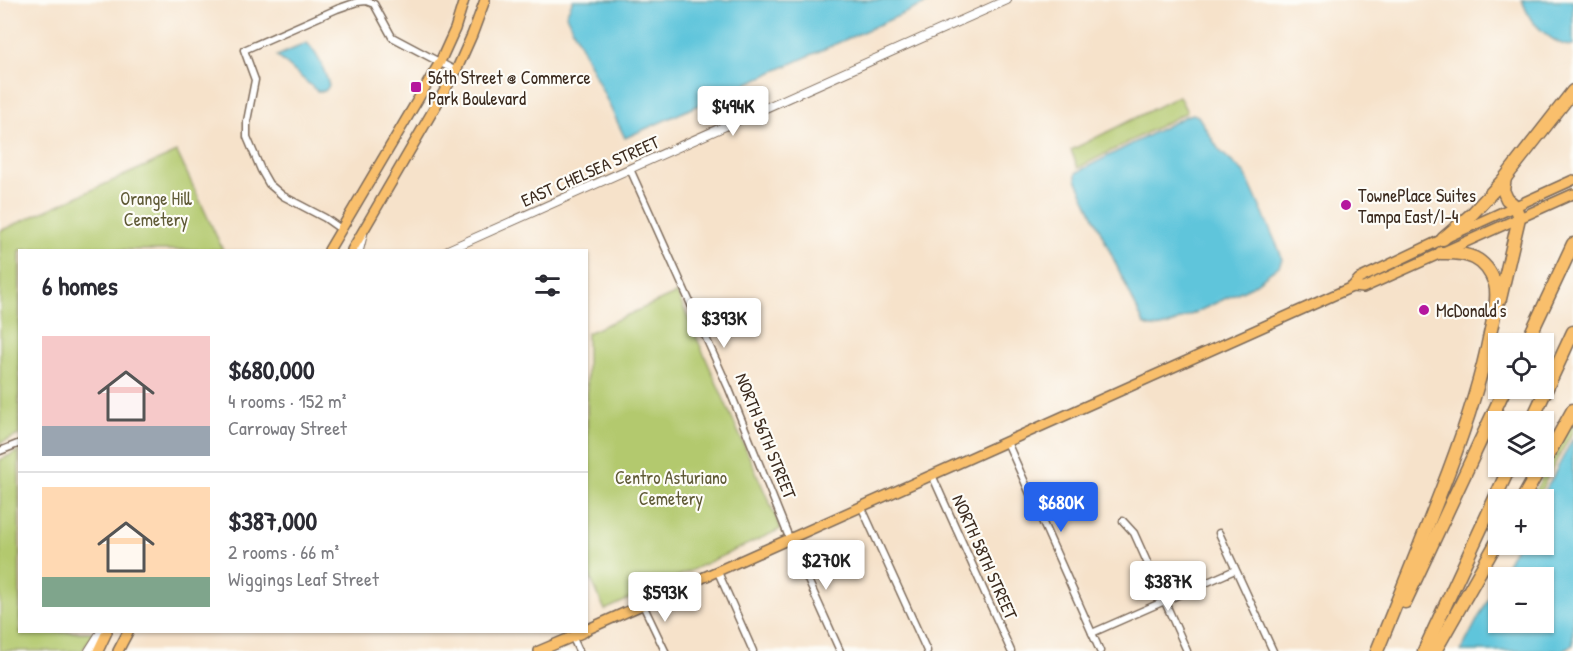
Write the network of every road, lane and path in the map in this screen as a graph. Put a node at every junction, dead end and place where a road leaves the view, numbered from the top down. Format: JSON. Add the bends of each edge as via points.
{"nodes":[{"id":1,"x":464,"y":0,"type":"edge"},
{"id":2,"x":485,"y":0,"type":"edge"},
{"id":3,"x":1007,"y":0,"type":"edge"},
{"id":4,"x":440,"y":62,"type":"junction"},
{"id":5,"x":456,"y":71,"type":"junction"},
{"id":6,"x":1573,"y":91,"type":"edge"},
{"id":7,"x":630,"y":169,"type":"junction"},
{"id":8,"x":1505,"y":178,"type":"junction"},
{"id":9,"x":1573,"y":180,"type":"edge"},
{"id":10,"x":1573,"y":194,"type":"edge"},
{"id":11,"x":1517,"y":212,"type":"junction"},
{"id":12,"x":342,"y":230,"type":"junction"},
{"id":13,"x":363,"y":232,"type":"junction"},
{"id":14,"x":1443,"y":239,"type":"junction"},
{"id":15,"x":1573,"y":244,"type":"edge"},
{"id":16,"x":330,"y":249,"type":"edge"},
{"id":17,"x":353,"y":249,"type":"edge"},
{"id":18,"x":359,"y":249,"type":"edge"},
{"id":19,"x":450,"y":249,"type":"edge"},
{"id":20,"x":1441,"y":253,"type":"junction"},
{"id":21,"x":1352,"y":287,"type":"junction"},
{"id":22,"x":1573,"y":332,"type":"edge"},
{"id":23,"x":1531,"y":333,"type":"edge"},
{"id":24,"x":1487,"y":353,"type":"junction"},
{"id":25,"x":1500,"y":399,"type":"edge"},
{"id":26,"x":1573,"y":410,"type":"edge"},
{"id":27,"x":1536,"y":411,"type":"edge"},
{"id":28,"x":1007,"y":441,"type":"junction"},
{"id":29,"x":18,"y":444,"type":"edge"},
{"id":30,"x":1554,"y":444,"type":"edge"},
{"id":31,"x":0,"y":452,"type":"edge"},
{"id":32,"x":932,"y":476,"type":"junction"},
{"id":33,"x":1505,"y":477,"type":"edge"},
{"id":34,"x":861,"y":508,"type":"junction"},
{"id":35,"x":1123,"y":521,"type":"dead end"},
{"id":36,"x":1219,"y":533,"type":"dead end"},
{"id":37,"x":790,"y":540,"type":"junction"},
{"id":38,"x":1489,"y":555,"type":"edge"},
{"id":39,"x":1235,"y":570,"type":"junction"},
{"id":40,"x":718,"y":572,"type":"junction"},
{"id":41,"x":1164,"y":601,"type":"junction"},
{"id":42,"x":644,"y":605,"type":"junction"},
{"id":43,"x":588,"y":630,"type":"edge"},
{"id":44,"x":100,"y":633,"type":"edge"},
{"id":45,"x":107,"y":633,"type":"edge"},
{"id":46,"x":127,"y":633,"type":"edge"},
{"id":47,"x":580,"y":633,"type":"edge"},
{"id":48,"x":1092,"y":633,"type":"junction"},
{"id":49,"x":572,"y":636,"type":"junction"},
{"id":50,"x":89,"y":651,"type":"edge"},
{"id":51,"x":98,"y":651,"type":"edge"},
{"id":52,"x":118,"y":651,"type":"edge"},
{"id":53,"x":539,"y":651,"type":"edge"},
{"id":54,"x":579,"y":651,"type":"edge"},
{"id":55,"x":665,"y":651,"type":"edge"},
{"id":56,"x":753,"y":651,"type":"edge"},
{"id":57,"x":840,"y":651,"type":"edge"},
{"id":58,"x":927,"y":651,"type":"edge"},
{"id":59,"x":1011,"y":651,"type":"edge"},
{"id":60,"x":1100,"y":651,"type":"edge"},
{"id":61,"x":1187,"y":651,"type":"edge"},
{"id":62,"x":1273,"y":651,"type":"edge"},
{"id":63,"x":1379,"y":651,"type":"edge"},
{"id":64,"x":1424,"y":651,"type":"edge"},
{"id":65,"x":1435,"y":651,"type":"edge"}],
"edges":[{"from":1,"to":4,"type":"main road"},
{"from":2,"to":5,"type":"main road"},
{"from":3,"to":7,"type":"street","name":"EAST CHELSEA STREET"},
{"from":4,"to":5,"type":"street"},
{"from":4,"to":12,"type":"main road"},
{"from":4,"to":12,"type":"street","via":[[392,37],[374,4],[366,1],[336,9],[244,50],[255,80],[247,137],[261,170],[283,196]]},
{"from":5,"to":13,"type":"main road"},
{"from":6,"to":8,"type":"highway"},
{"from":7,"to":19,"type":"street","name":"EAST CHELSEA STREET"},
{"from":7,"to":37,"type":"street","name":"NORTH 56TH STREET","via":[[729,389]]},
{"from":8,"to":11,"type":"highway","via":[[1503,190]]},
{"from":8,"to":14,"type":"highway"},
{"from":9,"to":11,"type":"main road"},
{"from":10,"to":11,"type":"main road"},
{"from":11,"to":14,"type":"main road"},
{"from":11,"to":20,"type":"main road"},
{"from":11,"to":24,"type":"highway"},
{"from":12,"to":16,"type":"main road"},
{"from":13,"to":17,"type":"main road"},
{"from":13,"to":18,"type":"street"},
{"from":14,"to":21,"type":"main road","via":[[1359,279]]},
{"from":15,"to":23,"type":"highway"},
{"from":20,"to":21,"type":"main road","via":[[1364,288]]},
{"from":20,"to":24,"type":"highway","via":[[1459,252],[1472,257],[1490,272],[1496,299]]},
{"from":21,"to":28,"type":"main road"},
{"from":22,"to":27,"type":"highway"},
{"from":24,"to":63,"type":"highway","via":[[1461,439]]},
{"from":25,"to":63,"type":"highway"},
{"from":26,"to":30,"type":"highway"},
{"from":28,"to":32,"type":"main road"},
{"from":28,"to":48,"type":"street"},
{"from":29,"to":31,"type":"street"},
{"from":32,"to":34,"type":"main road"},
{"from":32,"to":59,"type":"street","name":"NORTH 58TH STREET"},
{"from":33,"to":64,"type":"highway"},
{"from":34,"to":37,"type":"main road"},
{"from":34,"to":58,"type":"street"},
{"from":35,"to":41,"type":"street","via":[[1134,534]]},
{"from":36,"to":39,"type":"street"},
{"from":37,"to":40,"type":"main road"},
{"from":37,"to":57,"type":"street","name":"NORTH 56TH STREET"},
{"from":38,"to":65,"type":"highway"},
{"from":39,"to":41,"type":"street"},
{"from":39,"to":62,"type":"street"},
{"from":40,"to":42,"type":"main road"},
{"from":40,"to":56,"type":"street"},
{"from":41,"to":48,"type":"street"},
{"from":41,"to":61,"type":"street"},
{"from":42,"to":43,"type":"main road"},
{"from":42,"to":55,"type":"street"},
{"from":44,"to":50,"type":"street"},
{"from":45,"to":51,"type":"main road"},
{"from":46,"to":52,"type":"main road"},
{"from":47,"to":49,"type":"main road"},
{"from":48,"to":60,"type":"street"},
{"from":49,"to":53,"type":"main road"},
{"from":49,"to":54,"type":"street"}]}
